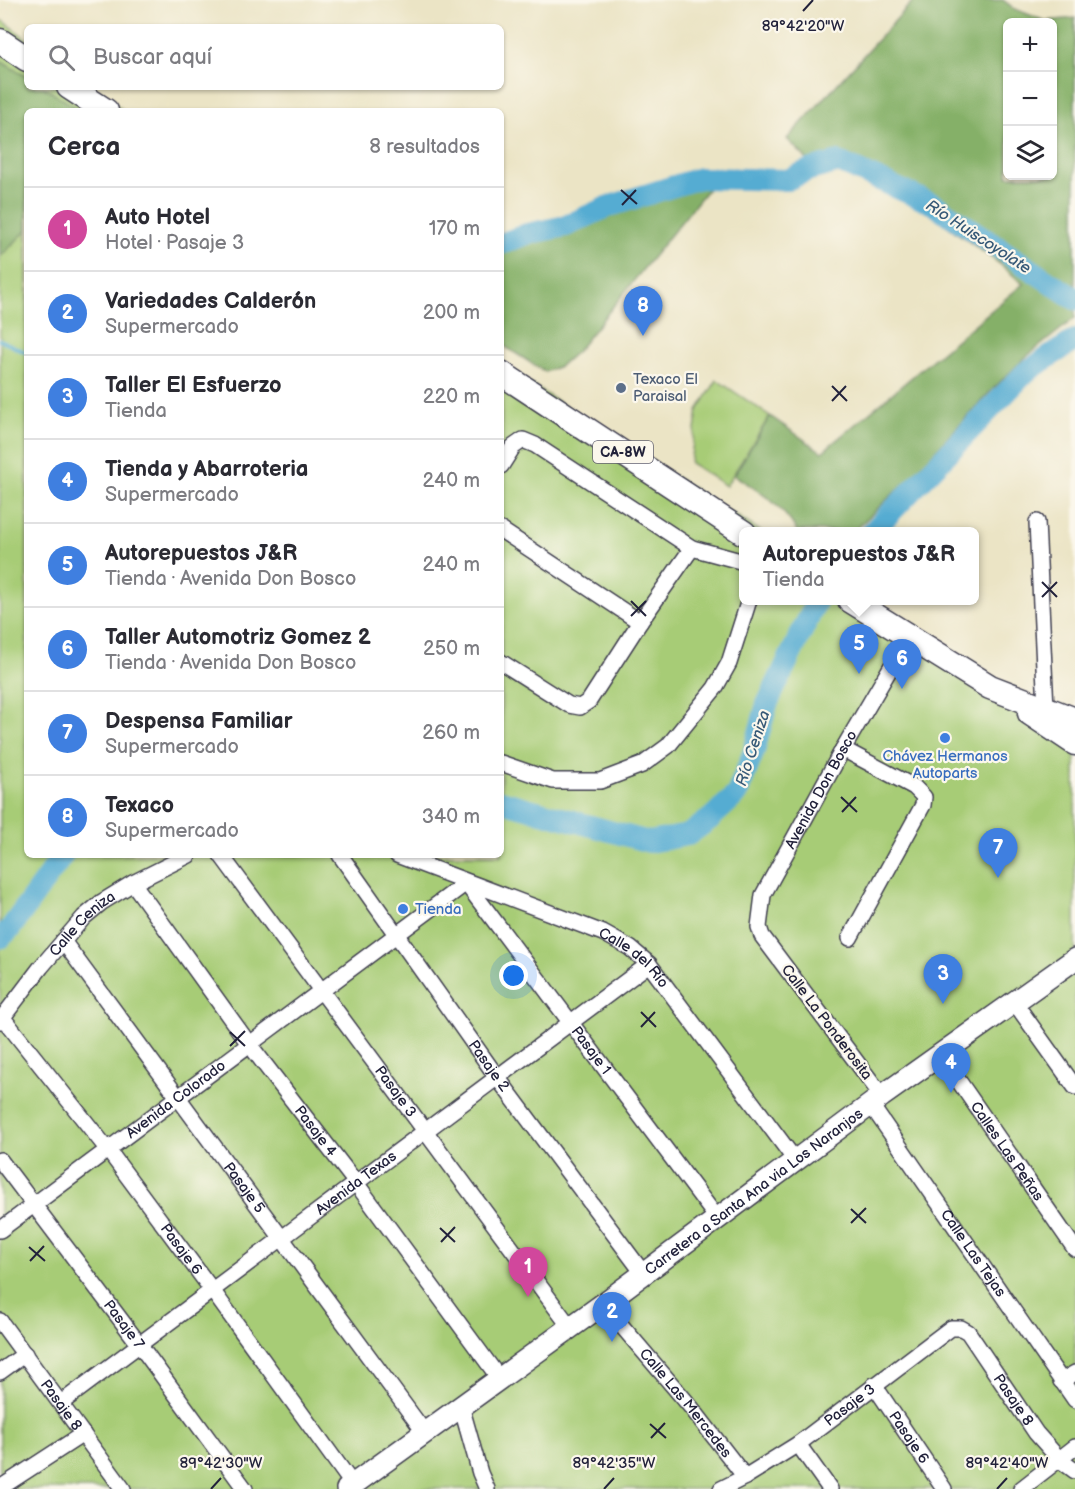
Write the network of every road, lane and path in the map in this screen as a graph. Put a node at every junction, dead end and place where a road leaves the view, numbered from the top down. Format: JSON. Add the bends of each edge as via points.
{"nodes":[{"id":1,"x":0,"y":41,"type":"edge"},
{"id":2,"x":24,"y":57,"type":"edge"},
{"id":3,"x":74,"y":90,"type":"edge"},
{"id":4,"x":101,"y":108,"type":"edge"},
{"id":5,"x":504,"y":375,"type":"edge"},
{"id":6,"x":504,"y":461,"type":"edge"},
{"id":7,"x":1037,"y":522,"type":"dead end"},
{"id":8,"x":739,"y":529,"type":"edge"},
{"id":9,"x":504,"y":533,"type":"edge"},
{"id":10,"x":692,"y":548,"type":"junction"},
{"id":11,"x":739,"y":561,"type":"edge"},
{"id":12,"x":747,"y":605,"type":"edge"},
{"id":13,"x":857,"y":605,"type":"edge"},
{"id":14,"x":640,"y":622,"type":"junction"},
{"id":15,"x":908,"y":638,"type":"junction"},
{"id":16,"x":504,"y":664,"type":"edge"},
{"id":17,"x":990,"y":687,"type":"junction"},
{"id":18,"x":1046,"y":708,"type":"junction"},
{"id":19,"x":1075,"y":720,"type":"edge"},
{"id":20,"x":1075,"y":743,"type":"edge"},
{"id":21,"x":843,"y":749,"type":"junction"},
{"id":22,"x":504,"y":764,"type":"edge"},
{"id":23,"x":183,"y":858,"type":"edge"},
{"id":24,"x":222,"y":858,"type":"edge"},
{"id":25,"x":342,"y":858,"type":"edge"},
{"id":26,"x":404,"y":858,"type":"edge"},
{"id":27,"x":134,"y":883,"type":"junction"},
{"id":28,"x":466,"y":883,"type":"junction"},
{"id":29,"x":397,"y":934,"type":"junction"},
{"id":30,"x":850,"y":938,"type":"dead end"},
{"id":31,"x":63,"y":941,"type":"junction"},
{"id":32,"x":771,"y":947,"type":"joint"},
{"id":33,"x":1075,"y":959,"type":"edge"},
{"id":34,"x":649,"y":964,"type":"junction"},
{"id":35,"x":321,"y":991,"type":"junction"},
{"id":36,"x":1015,"y":1003,"type":"junction"},
{"id":37,"x":2,"y":1020,"type":"edge"},
{"id":38,"x":569,"y":1023,"type":"junction"},
{"id":39,"x":249,"y":1044,"type":"junction"},
{"id":40,"x":940,"y":1054,"type":"junction"},
{"id":41,"x":497,"y":1077,"type":"junction"},
{"id":42,"x":1075,"y":1087,"type":"edge"},
{"id":43,"x":177,"y":1098,"type":"junction"},
{"id":44,"x":877,"y":1100,"type":"junction"},
{"id":45,"x":426,"y":1131,"type":"junction"},
{"id":46,"x":108,"y":1150,"type":"junction"},
{"id":47,"x":0,"y":1160,"type":"edge"},
{"id":48,"x":795,"y":1160,"type":"junction"},
{"id":49,"x":356,"y":1183,"type":"junction"},
{"id":50,"x":34,"y":1204,"type":"junction"},
{"id":51,"x":717,"y":1218,"type":"junction"},
{"id":52,"x":0,"y":1230,"type":"edge"},
{"id":53,"x":282,"y":1238,"type":"junction"},
{"id":54,"x":1075,"y":1249,"type":"edge"},
{"id":55,"x":643,"y":1273,"type":"junction"},
{"id":56,"x":212,"y":1290,"type":"junction"},
{"id":57,"x":603,"y":1304,"type":"junction"},
{"id":58,"x":0,"y":1321,"type":"edge"},
{"id":59,"x":570,"y":1327,"type":"junction"},
{"id":60,"x":953,"y":1328,"type":"joint"},
{"id":61,"x":139,"y":1344,"type":"junction"},
{"id":62,"x":25,"y":1354,"type":"junction"},
{"id":63,"x":0,"y":1372,"type":"edge"},
{"id":64,"x":1075,"y":1373,"type":"edge"},
{"id":65,"x":499,"y":1378,"type":"junction"},
{"id":66,"x":1061,"y":1381,"type":"junction"},
{"id":67,"x":874,"y":1385,"type":"junction"},
{"id":68,"x":1075,"y":1400,"type":"edge"},
{"id":69,"x":61,"y":1403,"type":"junction"},
{"id":70,"x":461,"y":1406,"type":"junction"},
{"id":71,"x":425,"y":1433,"type":"junction"},
{"id":72,"x":83,"y":1434,"type":"junction"},
{"id":73,"x":798,"y":1444,"type":"junction"},
{"id":74,"x":1075,"y":1447,"type":"edge"},
{"id":75,"x":1060,"y":1460,"type":"junction"},
{"id":76,"x":1075,"y":1471,"type":"edge"},
{"id":77,"x":745,"y":1477,"type":"junction"},
{"id":78,"x":350,"y":1487,"type":"edge"},
{"id":79,"x":0,"y":1488,"type":"edge"},
{"id":80,"x":123,"y":1489,"type":"edge"},
{"id":81,"x":245,"y":1489,"type":"edge"},
{"id":82,"x":487,"y":1489,"type":"edge"},
{"id":83,"x":721,"y":1489,"type":"edge"},
{"id":84,"x":830,"y":1489,"type":"edge"},
{"id":85,"x":944,"y":1489,"type":"edge"},
{"id":86,"x":1021,"y":1489,"type":"edge"}],
"edges":[{"from":1,"to":2,"type":"main road"},
{"from":3,"to":4,"type":"main road"},
{"from":5,"to":8,"type":"main road","number":"CA-8W"},
{"from":6,"to":10,"type":"street","via":[[523,440],[536,445]]},
{"from":7,"to":18,"type":"street"},
{"from":9,"to":14,"type":"street"},
{"from":10,"to":11,"type":"street"},
{"from":10,"to":14,"type":"street"},
{"from":12,"to":22,"type":"street","via":[[729,663],[715,688],[668,746],[642,765],[600,781],[553,781]]},
{"from":13,"to":15,"type":"main road"},
{"from":14,"to":16,"type":"street","via":[[589,701],[580,707],[569,705]]},
{"from":15,"to":17,"type":"main road"},
{"from":15,"to":21,"type":"street","name":"Avenida Don Bosco"},
{"from":17,"to":18,"type":"main road"},
{"from":17,"to":20,"type":"main road"},
{"from":18,"to":19,"type":"main road"},
{"from":21,"to":30,"type":"street","via":[[920,791],[924,797]]},
{"from":21,"to":32,"type":"street","name":"Avenida Don Bosco","via":[[763,895],[759,927]]},
{"from":23,"to":27,"type":"street","name":"Calle Ceniza"},
{"from":24,"to":35,"type":"street","name":"Pasaje 3"},
{"from":25,"to":29,"type":"street","name":"Pasaje 2"},
{"from":26,"to":28,"type":"street","name":"Calle del Río"},
{"from":27,"to":31,"type":"street","name":"Calle Ceniza","via":[[102,902]]},
{"from":27,"to":39,"type":"street","name":"Pasaje 4"},
{"from":28,"to":29,"type":"street","name":"Avenida Colorado"},
{"from":28,"to":34,"type":"street","name":"Calle del Río","via":[[603,933]]},
{"from":28,"to":38,"type":"street","name":"Pasaje 1"},
{"from":29,"to":35,"type":"street","name":"Avenida Colorado"},
{"from":29,"to":41,"type":"street","name":"Pasaje 2"},
{"from":31,"to":37,"type":"street","name":"Calle Ceniza"},
{"from":31,"to":43,"type":"street","name":"Pasaje 5"},
{"from":32,"to":44,"type":"street","name":"Calle La Ponderosita"},
{"from":33,"to":36,"type":"main road","name":"Carretera a Santa Ana via Los Naranjos"},
{"from":34,"to":38,"type":"street","name":"Avenida Texas"},
{"from":34,"to":48,"type":"street","name":"Calle del Río"},
{"from":35,"to":39,"type":"street","name":"Avenida Colorado"},
{"from":35,"to":45,"type":"street","name":"Pasaje 3"},
{"from":36,"to":40,"type":"main road","name":"Carretera a Santa Ana via Los Naranjos"},
{"from":36,"to":42,"type":"street"},
{"from":37,"to":46,"type":"street","name":"Pasaje 6"},
{"from":38,"to":41,"type":"street","name":"Avenida Texas"},
{"from":38,"to":51,"type":"street","name":"Pasaje 1"},
{"from":39,"to":43,"type":"street","name":"Avenida Colorado"},
{"from":39,"to":49,"type":"street","name":"Pasaje 4"},
{"from":40,"to":44,"type":"main road","name":"Carretera a Santa Ana via Los Naranjos"},
{"from":40,"to":54,"type":"street","name":"Calles Las Peñas"},
{"from":41,"to":45,"type":"street","name":"Avenida Texas"},
{"from":41,"to":55,"type":"street","name":"Pasaje 2"},
{"from":43,"to":46,"type":"street","name":"Avenida Colorado"},
{"from":43,"to":53,"type":"street","name":"Pasaje 5"},
{"from":44,"to":48,"type":"main road","name":"Carretera a Santa Ana via Los Naranjos"},
{"from":44,"to":66,"type":"street","name":"Calle Las Tejas"},
{"from":45,"to":49,"type":"street","name":"Avenida Texas"},
{"from":45,"to":59,"type":"street","name":"Pasaje 3"},
{"from":46,"to":50,"type":"street","name":"Avenida Colorado"},
{"from":46,"to":56,"type":"street","name":"Pasaje 6"},
{"from":47,"to":50,"type":"street","name":"Pasaje 7"},
{"from":48,"to":51,"type":"main road","name":"Carretera a Santa Ana via Los Naranjos"},
{"from":49,"to":53,"type":"street","name":"Avenida Texas"},
{"from":49,"to":65,"type":"street","name":"Pasaje 4"},
{"from":50,"to":52,"type":"street","name":"Avenida Colorado"},
{"from":50,"to":61,"type":"street","name":"Pasaje 7"},
{"from":51,"to":55,"type":"main road","name":"Carretera a Santa Ana via Los Naranjos"},
{"from":53,"to":56,"type":"street","name":"Avenida Texas"},
{"from":53,"to":71,"type":"street","name":"Pasaje 5"},
{"from":55,"to":57,"type":"main road","name":"Carretera a Santa Ana via Los Naranjos"},
{"from":56,"to":61,"type":"street","name":"Avenida Texas"},
{"from":56,"to":78,"type":"street","name":"Pasaje 6"},
{"from":57,"to":59,"type":"main road","name":"Carretera a Santa Ana via Los Naranjos"},
{"from":57,"to":77,"type":"street","name":"Calle Las Mercedes"},
{"from":58,"to":62,"type":"street","name":"Pasaje 8"},
{"from":59,"to":65,"type":"main road","name":"Carretera a Santa Ana via Los Naranjos"},
{"from":60,"to":67,"type":"street","name":"Pasaje 3"},
{"from":60,"to":75,"type":"street","name":"Pasaje 8","via":[[968,1332],[1036,1433]]},
{"from":61,"to":69,"type":"street","name":"Avenida Texas"},
{"from":61,"to":81,"type":"street","name":"Pasaje 7"},
{"from":62,"to":63,"type":"street"},
{"from":62,"to":69,"type":"street","name":"Pasaje 8"},
{"from":64,"to":66,"type":"street"},
{"from":65,"to":70,"type":"main road","name":"Carretera a Santa Ana via Los Naranjos"},
{"from":66,"to":68,"type":"street","name":"Calle Las Tejas"},
{"from":67,"to":73,"type":"street","name":"Pasaje 3"},
{"from":67,"to":85,"type":"street","name":"Pasaje 6"},
{"from":69,"to":72,"type":"street","name":"Pasaje 8"},
{"from":70,"to":71,"type":"main road","name":"Carretera a Santa Ana via Los Naranjos"},
{"from":70,"to":82,"type":"street"},
{"from":71,"to":78,"type":"main road","name":"Carretera a Santa Ana via Los Naranjos"},
{"from":72,"to":79,"type":"street"},
{"from":72,"to":80,"type":"street","name":"Pasaje 8"},
{"from":73,"to":77,"type":"street","name":"Pasaje 3"},
{"from":73,"to":84,"type":"street"},
{"from":74,"to":75,"type":"street"},
{"from":75,"to":76,"type":"street","name":"Pasaje 8"},
{"from":75,"to":86,"type":"street"},
{"from":77,"to":83,"type":"street","name":"Pasaje 3"}]}
